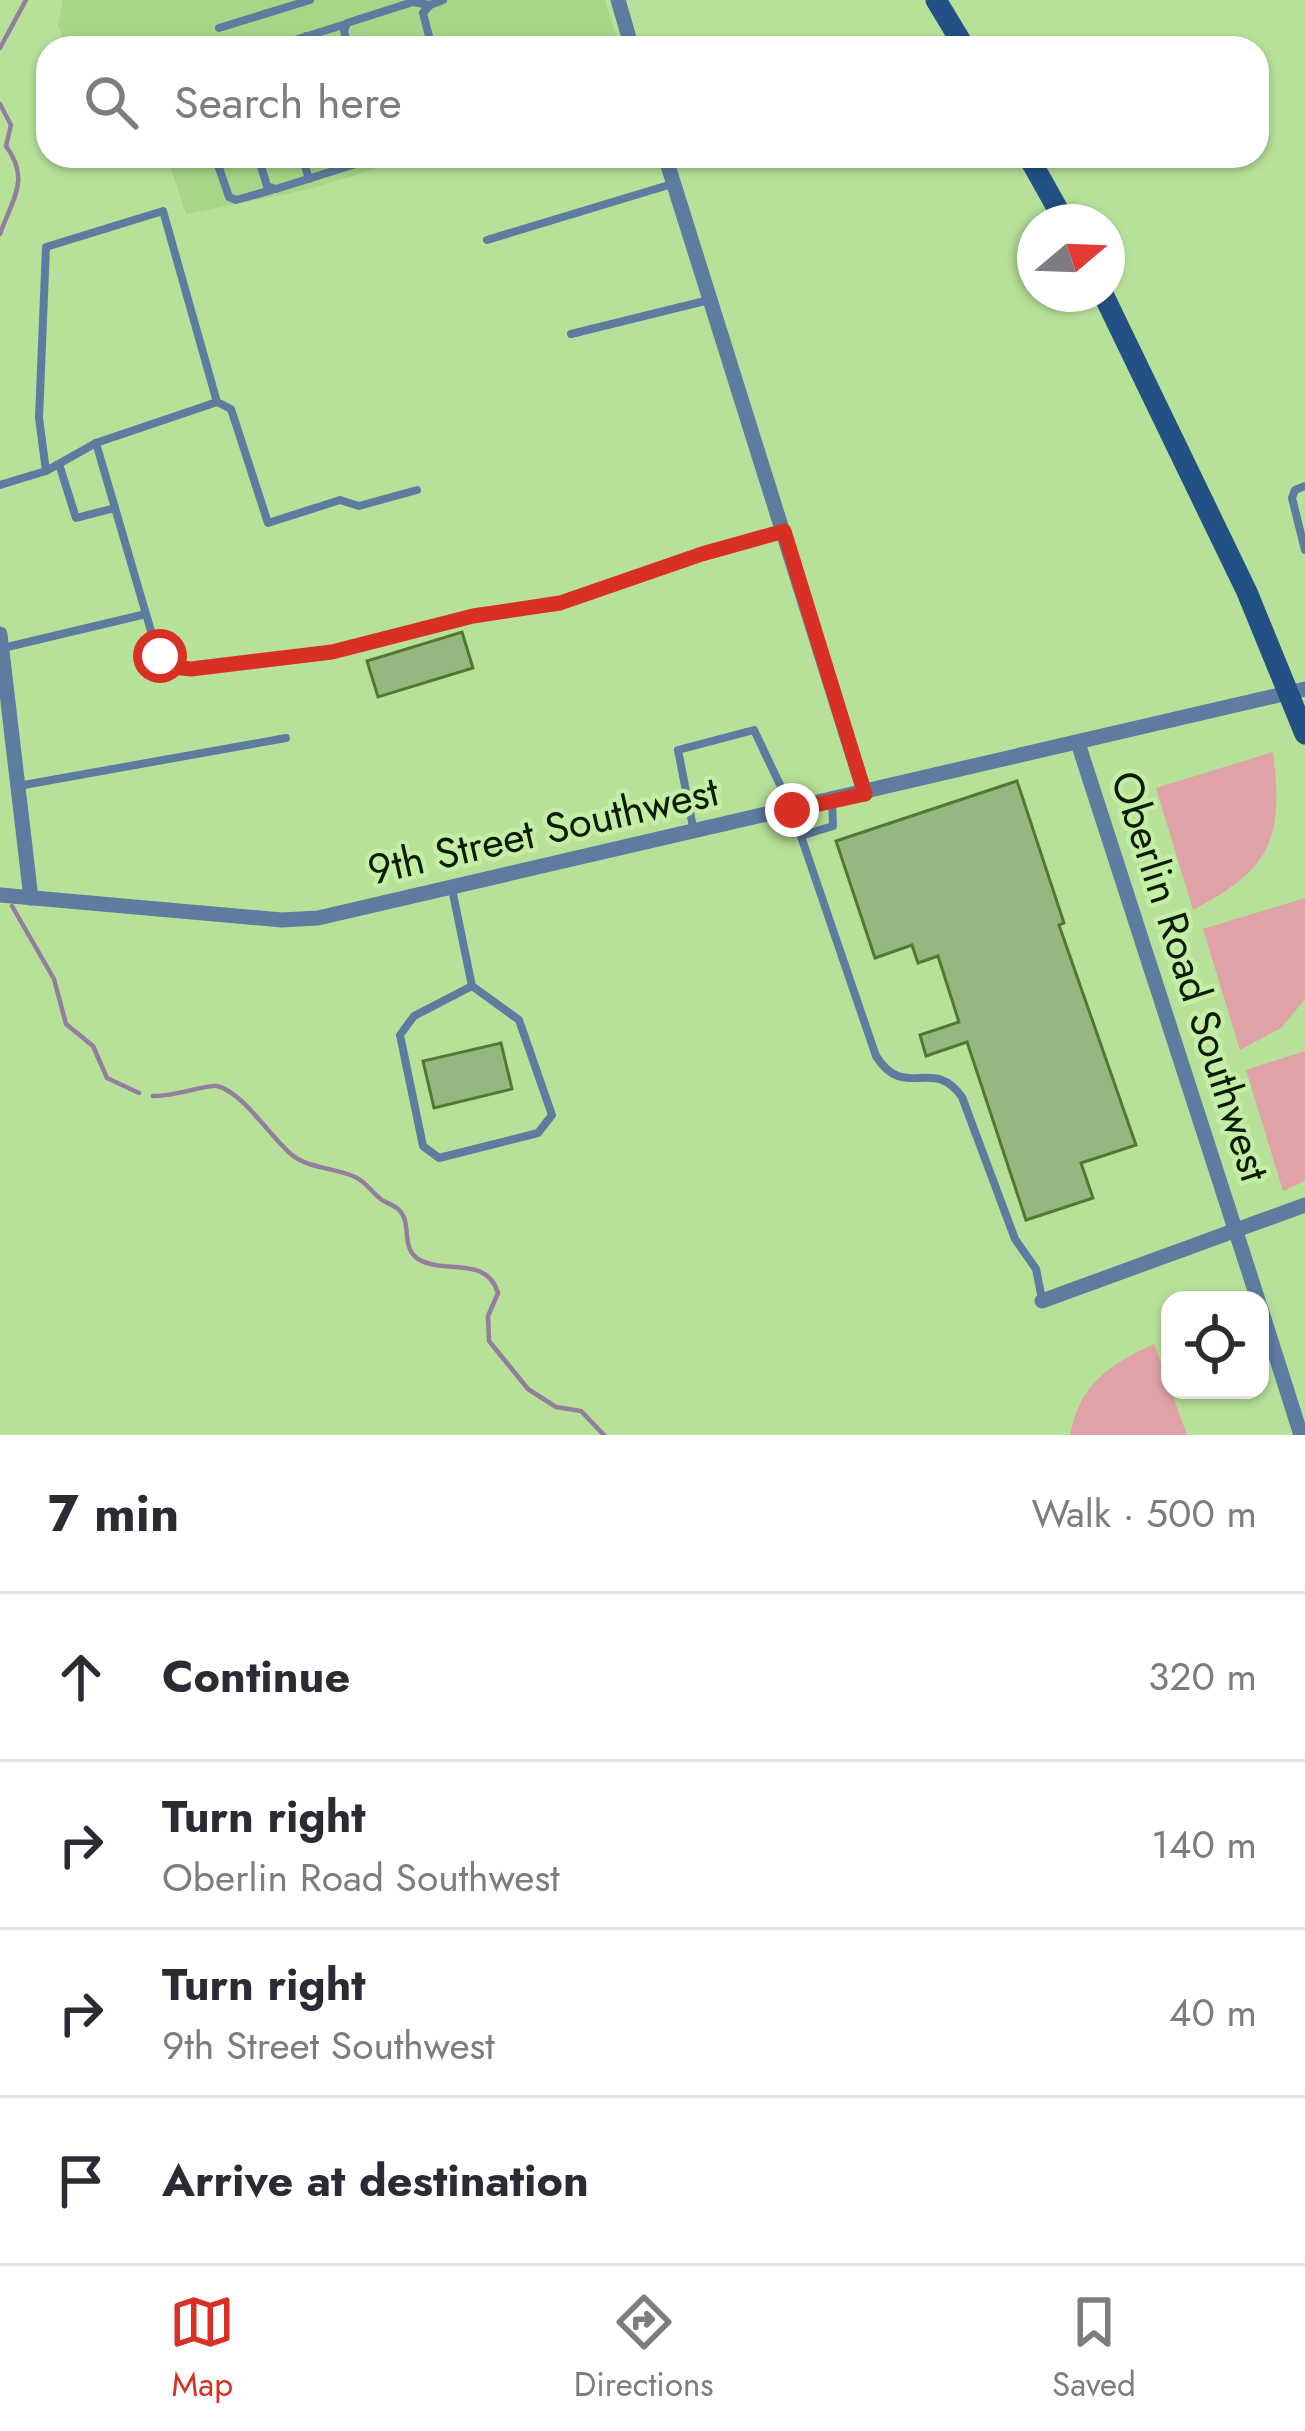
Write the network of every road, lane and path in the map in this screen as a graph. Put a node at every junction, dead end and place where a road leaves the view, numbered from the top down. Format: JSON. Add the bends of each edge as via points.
{"nodes":[{"id":1,"x":310,"y":0,"type":"edge"},
{"id":2,"x":443,"y":0,"type":"edge"},
{"id":3,"x":618,"y":0,"type":"edge"},
{"id":4,"x":936,"y":0,"type":"edge"},
{"id":5,"x":430,"y":5,"type":"junction"},
{"id":6,"x":347,"y":23,"type":"junction"},
{"id":7,"x":220,"y":28,"type":"dead end"},
{"id":8,"x":306,"y":36,"type":"edge"},
{"id":9,"x":345,"y":36,"type":"edge"},
{"id":10,"x":429,"y":36,"type":"edge"},
{"id":11,"x":628,"y":36,"type":"edge"},
{"id":12,"x":958,"y":36,"type":"edge"},
{"id":13,"x":219,"y":168,"type":"edge"},
{"id":14,"x":262,"y":168,"type":"edge"},
{"id":15,"x":305,"y":168,"type":"edge"},
{"id":16,"x":343,"y":168,"type":"edge"},
{"id":17,"x":669,"y":168,"type":"edge"},
{"id":18,"x":1035,"y":168,"type":"edge"},
{"id":19,"x":308,"y":179,"type":"junction"},
{"id":20,"x":674,"y":184,"type":"junction"},
{"id":21,"x":276,"y":189,"type":"junction"},
{"id":22,"x":1055,"y":204,"type":"edge"},
{"id":23,"x":487,"y":240,"type":"dead end"},
{"id":24,"x":711,"y":300,"type":"junction"},
{"id":25,"x":1112,"y":312,"type":"edge"},
{"id":26,"x":571,"y":334,"type":"dead end"},
{"id":27,"x":217,"y":402,"type":"junction"},
{"id":28,"x":96,"y":442,"type":"junction"},
{"id":29,"x":59,"y":464,"type":"junction"},
{"id":30,"x":46,"y":471,"type":"junction"},
{"id":31,"x":0,"y":485,"type":"edge"},
{"id":32,"x":1305,"y":486,"type":"edge"},
{"id":33,"x":417,"y":490,"type":"dead end"},
{"id":34,"x":115,"y":508,"type":"junction"},
{"id":35,"x":784,"y":531,"type":"junction"},
{"id":36,"x":1305,"y":550,"type":"edge"},
{"id":37,"x":146,"y":614,"type":"junction"},
{"id":38,"x":1,"y":641,"type":"edge"},
{"id":39,"x":1297,"y":691,"type":"edge"},
{"id":40,"x":1305,"y":734,"type":"edge"},
{"id":41,"x":286,"y":738,"type":"dead end"},
{"id":42,"x":1078,"y":743,"type":"junction"},
{"id":43,"x":18,"y":786,"type":"junction"},
{"id":44,"x":865,"y":794,"type":"junction"},
{"id":45,"x":832,"y":801,"type":"junction"},
{"id":46,"x":792,"y":810,"type":"junction"},
{"id":47,"x":694,"y":832,"type":"junction"},
{"id":48,"x":801,"y":836,"type":"junction"},
{"id":49,"x":451,"y":887,"type":"junction"},
{"id":50,"x":0,"y":895,"type":"edge"},
{"id":51,"x":31,"y":898,"type":"junction"},
{"id":52,"x":472,"y":986,"type":"junction"},
{"id":53,"x":1305,"y":1205,"type":"edge"},
{"id":54,"x":1235,"y":1230,"type":"junction"},
{"id":55,"x":1255,"y":1291,"type":"edge"},
{"id":56,"x":1042,"y":1301,"type":"joint"},
{"id":57,"x":1269,"y":1334,"type":"edge"},
{"id":58,"x":1301,"y":1435,"type":"edge"}],
"edges":[{"from":1,"to":7,"type":"lane"},
{"from":2,"to":5,"type":"lane"},
{"from":3,"to":11,"type":"street"},
{"from":4,"to":12,"type":"main road"},
{"from":5,"to":6,"type":"lane","via":[[413,2]]},
{"from":5,"to":10,"type":"lane","via":[[423,13]]},
{"from":6,"to":8,"type":"lane"},
{"from":6,"to":9,"type":"lane"},
{"from":13,"to":21,"type":"lane","via":[[236,200]]},
{"from":14,"to":21,"type":"lane"},
{"from":15,"to":19,"type":"lane"},
{"from":16,"to":19,"type":"lane"},
{"from":17,"to":20,"type":"street"},
{"from":18,"to":22,"type":"main road"},
{"from":19,"to":21,"type":"lane"},
{"from":20,"to":23,"type":"lane"},
{"from":20,"to":24,"type":"street"},
{"from":24,"to":26,"type":"lane"},
{"from":24,"to":35,"type":"street"},
{"from":25,"to":39,"type":"main road"},
{"from":27,"to":28,"type":"lane"},
{"from":27,"to":30,"type":"lane","via":[[163,211],[46,247],[39,396]]},
{"from":27,"to":33,"type":"lane","via":[[231,409],[268,523],[340,500],[359,506]]},
{"from":28,"to":29,"type":"lane"},
{"from":28,"to":34,"type":"lane"},
{"from":29,"to":30,"type":"lane"},
{"from":29,"to":34,"type":"lane","via":[[76,518]]},
{"from":30,"to":31,"type":"lane"},
{"from":32,"to":36,"type":"lane","via":[[1292,498]]},
{"from":34,"to":37,"type":"lane"},
{"from":35,"to":37,"type":"lane","via":[[560,603],[332,652],[173,667],[160,656]]},
{"from":35,"to":44,"type":"street"},
{"from":37,"to":38,"type":"lane"},
{"from":38,"to":43,"type":"street"},
{"from":39,"to":40,"type":"main road"},
{"from":39,"to":42,"type":"street","name":"9th Street Southwest"},
{"from":41,"to":43,"type":"lane"},
{"from":42,"to":44,"type":"street","name":"9th Street Southwest"},
{"from":42,"to":54,"type":"street","name":"Oberlin Road Southwest"},
{"from":43,"to":51,"type":"street"},
{"from":44,"to":45,"type":"street","name":"9th Street Southwest"},
{"from":45,"to":46,"type":"street","name":"9th Street Southwest"},
{"from":45,"to":48,"type":"lane","via":[[833,826]]},
{"from":46,"to":47,"type":"street","name":"9th Street Southwest"},
{"from":46,"to":47,"type":"lane","via":[[754,730],[746,729],[678,750]]},
{"from":46,"to":48,"type":"lane"},
{"from":47,"to":49,"type":"street","name":"9th Street Southwest"},
{"from":48,"to":56,"type":"lane","via":[[876,1056],[886,1073],[938,1077],[962,1097],[1015,1239],[1036,1269]]},
{"from":49,"to":51,"type":"street","name":"9th Street Southwest","via":[[301,920]]},
{"from":49,"to":52,"type":"lane"},
{"from":50,"to":51,"type":"street","name":"9th Street Southwest"},
{"from":52,"to":52,"type":"lane","via":[[519,1020],[552,1114],[538,1133],[439,1158],[423,1146],[400,1035],[414,1016]]},
{"from":53,"to":54,"type":"street"},
{"from":54,"to":55,"type":"street","name":"Oberlin Road Southwest"},
{"from":54,"to":56,"type":"street"},
{"from":57,"to":58,"type":"street","name":"Oberlin Road Southwest"}]}
